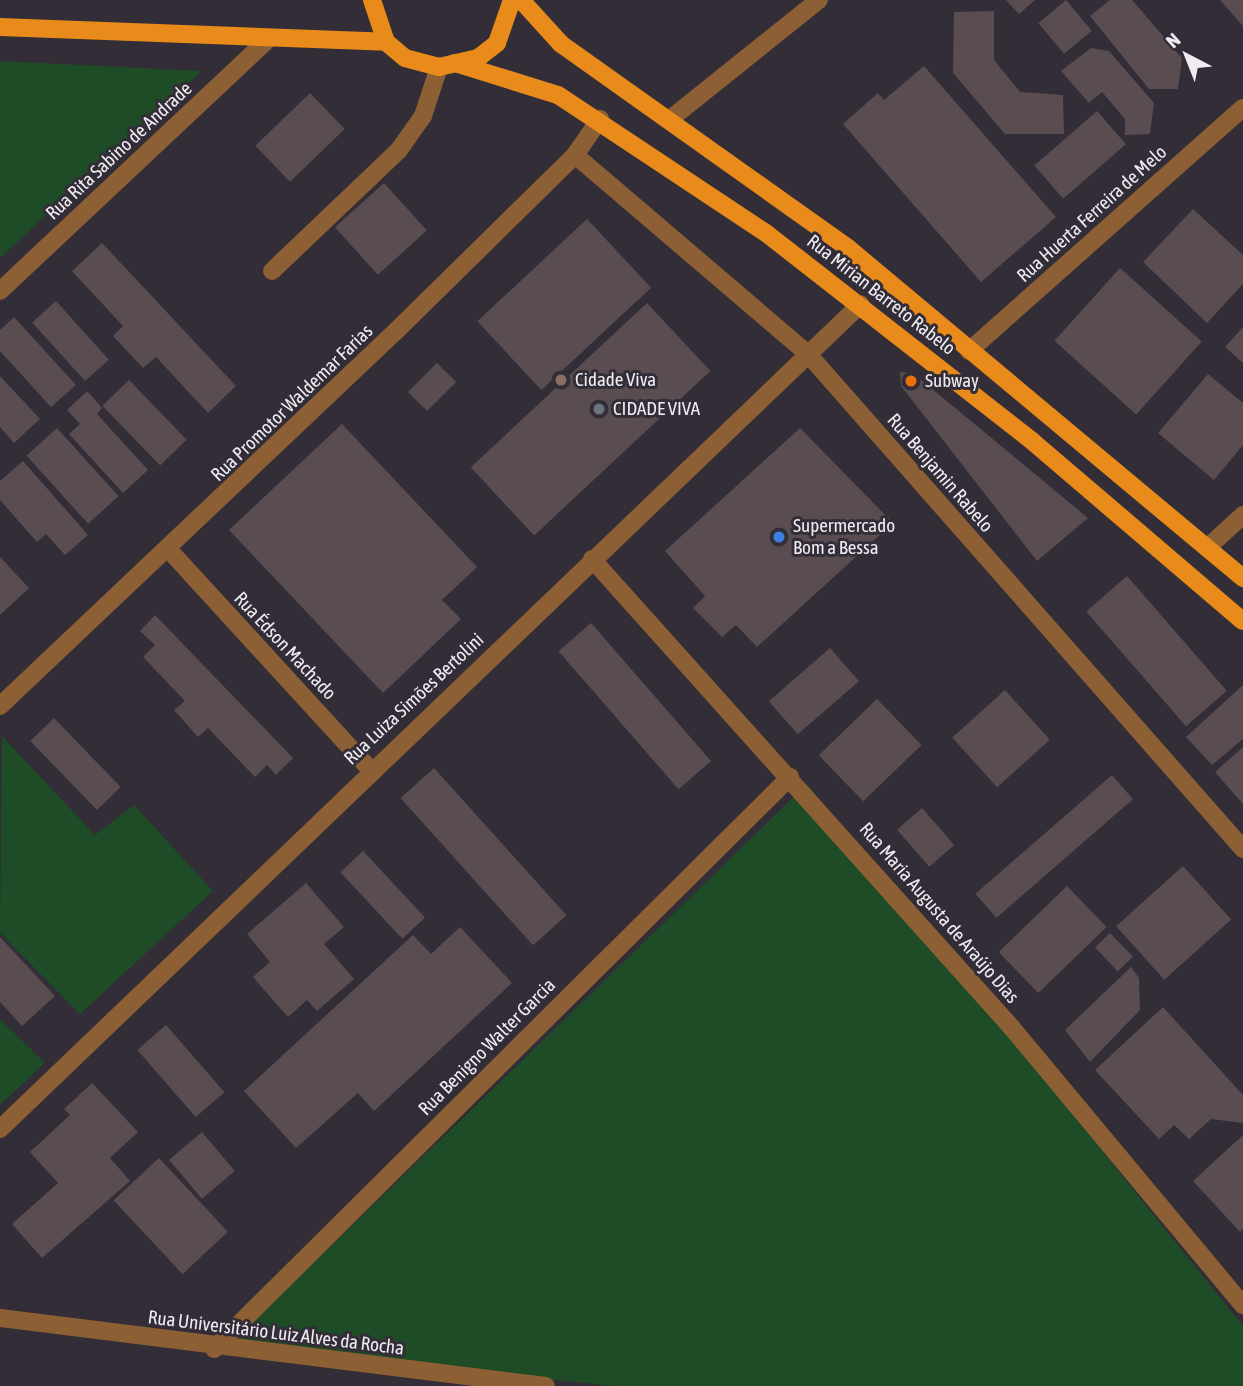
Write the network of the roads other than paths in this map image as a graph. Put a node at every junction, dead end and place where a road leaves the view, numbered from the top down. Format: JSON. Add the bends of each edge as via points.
{"nodes":[{"id":1,"x":372,"y":0,"type":"edge"},
{"id":2,"x":512,"y":0,"type":"edge"},
{"id":3,"x":521,"y":0,"type":"edge"},
{"id":4,"x":819,"y":0,"type":"edge"},
{"id":5,"x":0,"y":27,"type":"edge"},
{"id":6,"x":266,"y":41,"type":"junction"},
{"id":7,"x":386,"y":42,"type":"junction"},
{"id":8,"x":447,"y":65,"type":"junction"},
{"id":9,"x":1243,"y":108,"type":"edge"},
{"id":10,"x":600,"y":119,"type":"junction"},
{"id":11,"x":670,"y":120,"type":"junction"},
{"id":12,"x":575,"y":155,"type":"junction"},
{"id":13,"x":272,"y":271,"type":"dead end"},
{"id":14,"x":0,"y":291,"type":"edge"},
{"id":15,"x":861,"y":304,"type":"junction"},
{"id":16,"x":969,"y":351,"type":"junction"},
{"id":17,"x":808,"y":354,"type":"junction"},
{"id":18,"x":1243,"y":515,"type":"edge"},
{"id":19,"x":1207,"y":548,"type":"junction"},
{"id":20,"x":170,"y":551,"type":"junction"},
{"id":21,"x":593,"y":559,"type":"junction"},
{"id":22,"x":1243,"y":578,"type":"edge"},
{"id":23,"x":1243,"y":621,"type":"edge"},
{"id":24,"x":0,"y":706,"type":"edge"},
{"id":25,"x":370,"y":769,"type":"junction"},
{"id":26,"x":790,"y":776,"type":"junction"},
{"id":27,"x":1243,"y":849,"type":"edge"},
{"id":28,"x":0,"y":1129,"type":"edge"},
{"id":29,"x":1243,"y":1305,"type":"edge"},
{"id":30,"x":0,"y":1318,"type":"edge"},
{"id":31,"x":214,"y":1349,"type":"junction"},
{"id":32,"x":546,"y":1386,"type":"edge"}],
"edges":[{"from":1,"to":7,"type":"main road"},
{"from":2,"to":8,"type":"main road","via":[[497,43],[478,58]]},
{"from":3,"to":11,"type":"main road","name":"Rua Mirian Barreto Rabelo","via":[[561,44]]},
{"from":4,"to":11,"type":"street"},
{"from":5,"to":6,"type":"main road"},
{"from":6,"to":7,"type":"main road"},
{"from":6,"to":14,"type":"street","name":"Rua Rita Sabino de Andrade"},
{"from":7,"to":8,"type":"main road","name":"Rua Mirian Barreto Rabelo","via":[[405,58]]},
{"from":8,"to":10,"type":"main road","name":"Rua Mirian Barreto Rabelo","via":[[517,78]]},
{"from":8,"to":13,"type":"street","via":[[423,116],[399,150]]},
{"from":9,"to":16,"type":"street","name":"Rua Huerta Ferreira de Melo"},
{"from":10,"to":12,"type":"street","name":"Rua Promotor Waldemar Farias"},
{"from":10,"to":15,"type":"main road","name":"Rua Mirian Barreto Rabelo"},
{"from":11,"to":16,"type":"main road","name":"Rua Mirian Barreto Rabelo","via":[[848,248]]},
{"from":12,"to":17,"type":"street","name":"Rua Benjamin Rabelo"},
{"from":12,"to":20,"type":"street","name":"Rua Promotor Waldemar Farias"},
{"from":15,"to":17,"type":"street","name":"Rua Luiza Simões Bertolini"},
{"from":15,"to":23,"type":"main road","name":"Rua Mirian Barreto Rabelo"},
{"from":16,"to":19,"type":"main road","name":"Rua Mirian Barreto Rabelo"},
{"from":17,"to":21,"type":"street","name":"Rua Luiza Simões Bertolini"},
{"from":17,"to":27,"type":"street","name":"Rua Benjamin Rabelo"},
{"from":18,"to":19,"type":"street"},
{"from":19,"to":22,"type":"main road","name":"Rua Mirian Barreto Rabelo"},
{"from":20,"to":24,"type":"street","name":"Rua Promotor Waldemar Farias"},
{"from":20,"to":25,"type":"street","name":"Rua Édson Machado"},
{"from":21,"to":25,"type":"street","name":"Rua Luiza Simões Bertolini"},
{"from":21,"to":26,"type":"street","name":"Rua Maria Augusta de Araújo Dias"},
{"from":25,"to":28,"type":"street","name":"Rua Luiza Simões Bertolini"},
{"from":26,"to":29,"type":"street","name":"Rua Maria Augusta de Araújo Dias"},
{"from":26,"to":31,"type":"street","name":"Rua Benigno Walter Garcia"},
{"from":30,"to":31,"type":"street","name":"Rua Universitário Luiz Alves da Rocha"},
{"from":31,"to":32,"type":"street","name":"Rua Universitário Luiz Alves da Rocha"}]}
